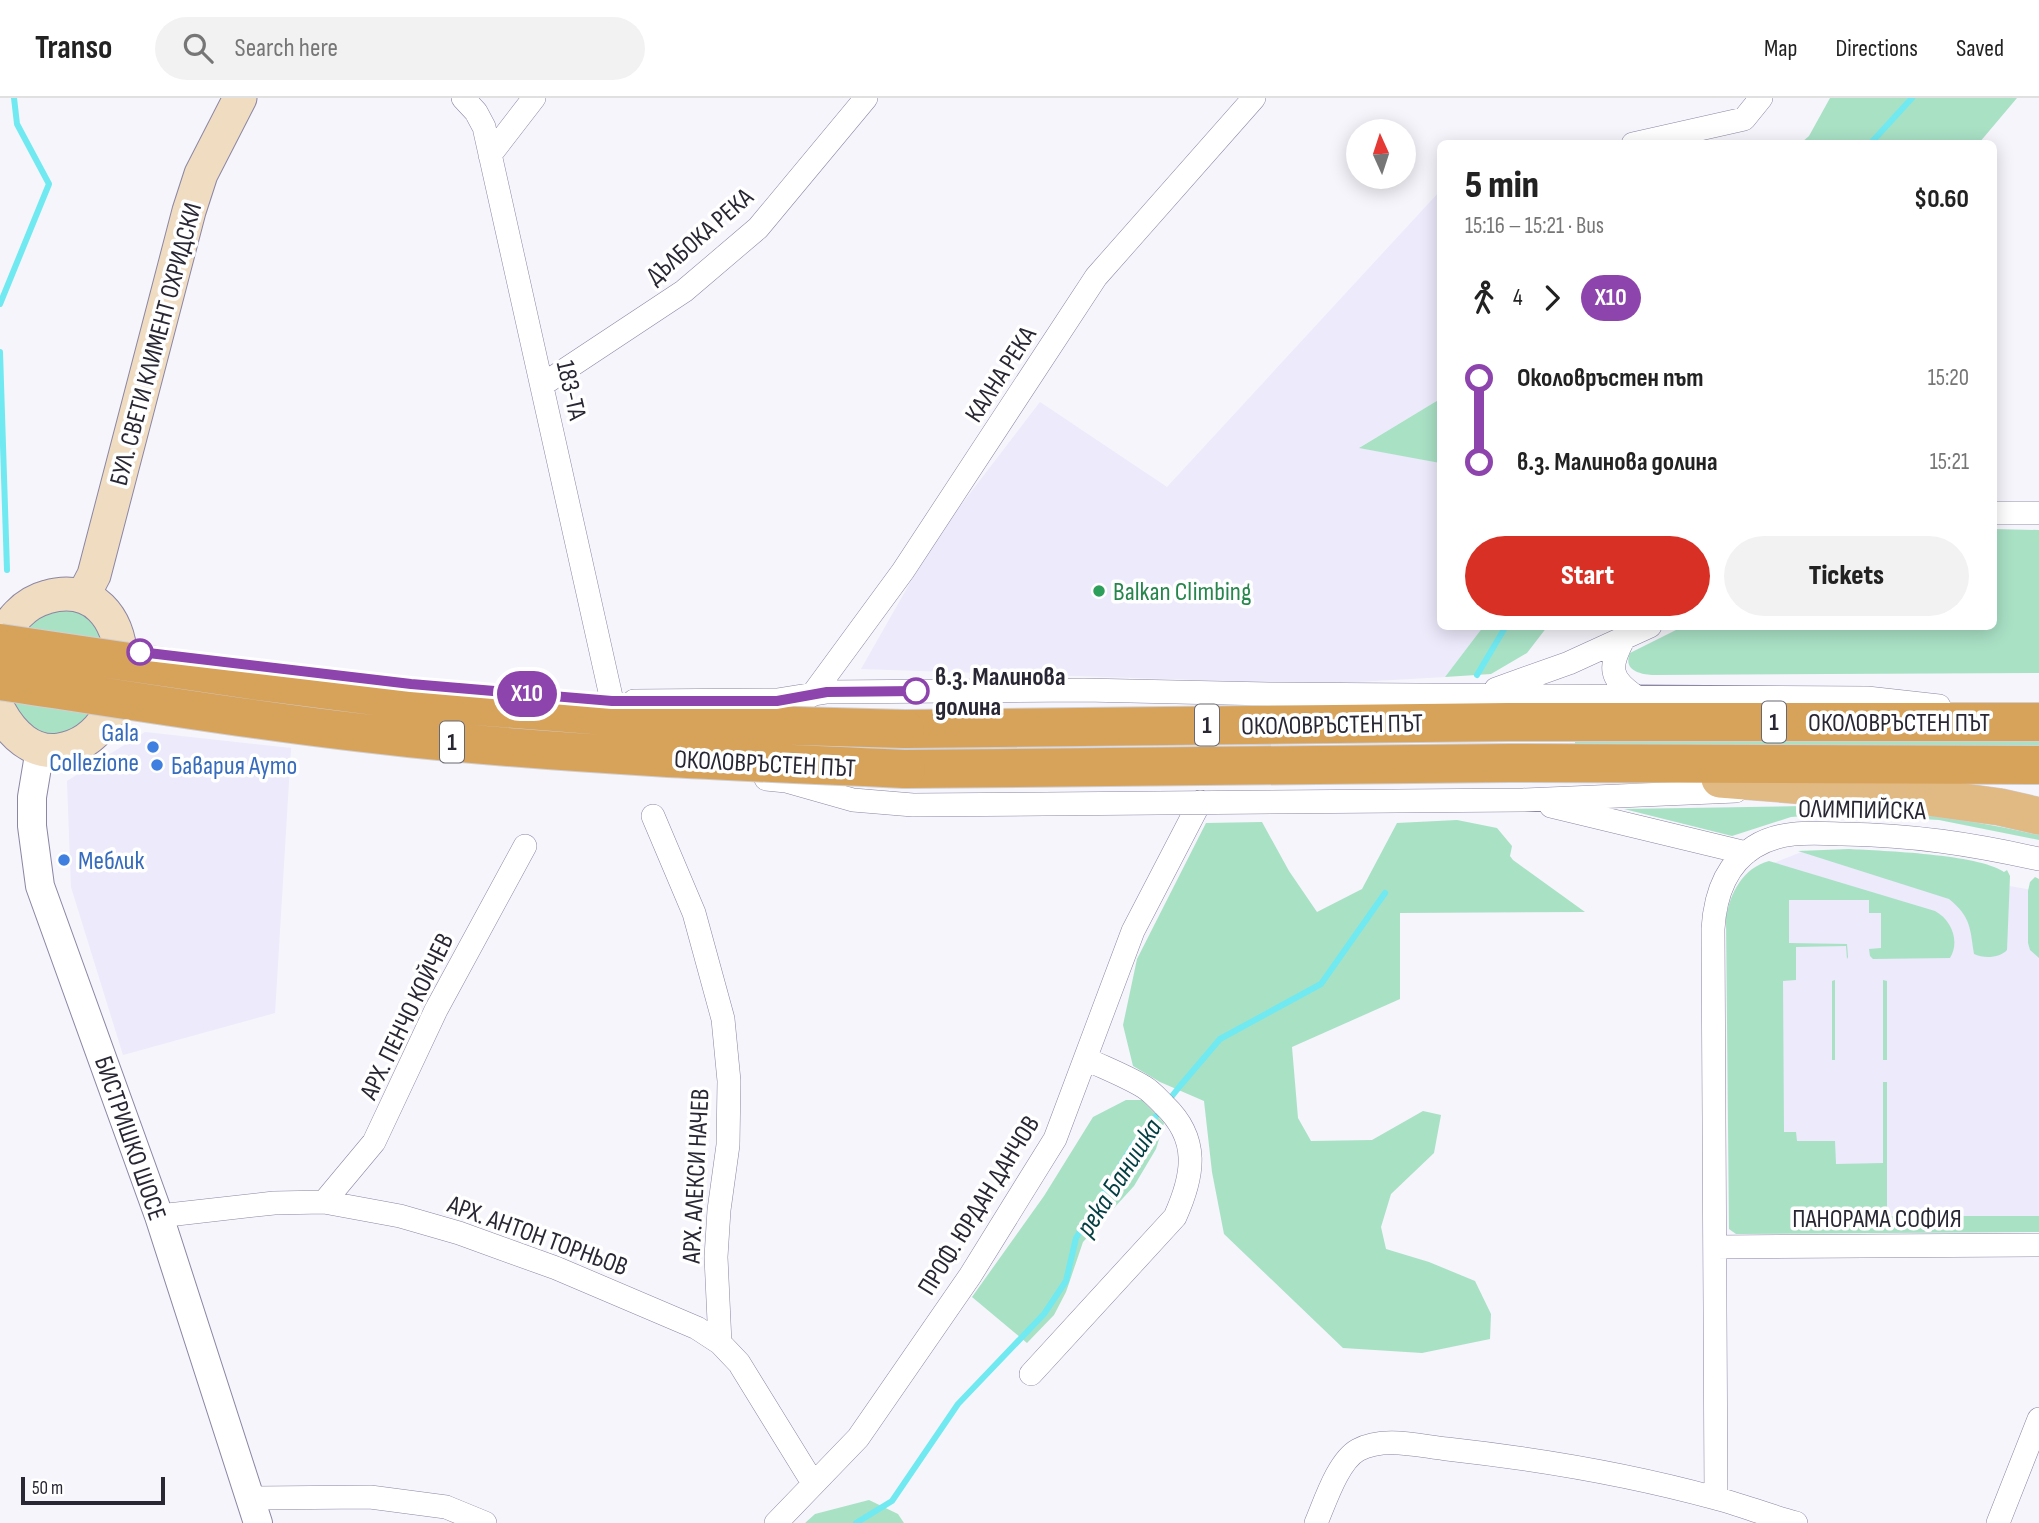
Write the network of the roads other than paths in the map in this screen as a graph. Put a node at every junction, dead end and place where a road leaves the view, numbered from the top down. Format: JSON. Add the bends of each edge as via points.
{"nodes":[{"id":1,"x":240,"y":98,"type":"edge"},
{"id":2,"x":463,"y":98,"type":"edge"},
{"id":3,"x":534,"y":98,"type":"edge"},
{"id":4,"x":866,"y":98,"type":"edge"},
{"id":5,"x":1254,"y":98,"type":"edge"},
{"id":6,"x":1761,"y":98,"type":"edge"},
{"id":7,"x":1652,"y":140,"type":"edge"},
{"id":8,"x":490,"y":155,"type":"junction"},
{"id":9,"x":542,"y":385,"type":"junction"},
{"id":10,"x":1997,"y":513,"type":"edge"},
{"id":11,"x":2039,"y":513,"type":"edge"},
{"id":12,"x":83,"y":596,"type":"junction"},
{"id":13,"x":11,"y":611,"type":"edge"},
{"id":14,"x":1642,"y":630,"type":"edge"},
{"id":15,"x":117,"y":638,"type":"junction"},
{"id":16,"x":1623,"y":640,"type":"junction"},
{"id":17,"x":0,"y":643,"type":"edge"},
{"id":18,"x":0,"y":681,"type":"edge"},
{"id":19,"x":1487,"y":694,"type":"junction"},
{"id":20,"x":812,"y":695,"type":"junction"},
{"id":21,"x":1635,"y":696,"type":"junction"},
{"id":22,"x":612,"y":701,"type":"junction"},
{"id":23,"x":2039,"y":720,"type":"edge"},
{"id":24,"x":4,"y":722,"type":"edge"},
{"id":25,"x":100,"y":726,"type":"junction"},
{"id":26,"x":40,"y":749,"type":"junction"},
{"id":27,"x":1510,"y":763,"type":"junction"},
{"id":28,"x":2039,"y":765,"type":"edge"},
{"id":29,"x":2039,"y":778,"type":"edge"},
{"id":30,"x":1820,"y":787,"type":"junction"},
{"id":31,"x":1862,"y":788,"type":"junction"},
{"id":32,"x":817,"y":789,"type":"junction"},
{"id":33,"x":1524,"y":800,"type":"junction"},
{"id":34,"x":1200,"y":802,"type":"junction"},
{"id":35,"x":653,"y":816,"type":"dead end"},
{"id":36,"x":2039,"y":816,"type":"edge"},
{"id":37,"x":525,"y":846,"type":"dead end"},
{"id":38,"x":1746,"y":853,"type":"junction"},
{"id":39,"x":2039,"y":859,"type":"edge"},
{"id":40,"x":1086,"y":1059,"type":"junction"},
{"id":41,"x":324,"y":1202,"type":"junction"},
{"id":42,"x":159,"y":1216,"type":"junction"},
{"id":43,"x":2039,"y":1245,"type":"edge"},
{"id":44,"x":1715,"y":1247,"type":"junction"},
{"id":45,"x":720,"y":1343,"type":"junction"},
{"id":46,"x":1031,"y":1374,"type":"dead end"},
{"id":47,"x":2039,"y":1419,"type":"edge"},
{"id":48,"x":813,"y":1483,"type":"junction"},
{"id":49,"x":1716,"y":1498,"type":"junction"},
{"id":50,"x":254,"y":1510,"type":"edge"},
{"id":51,"x":485,"y":1523,"type":"edge"},
{"id":52,"x":776,"y":1523,"type":"edge"},
{"id":53,"x":1316,"y":1523,"type":"edge"},
{"id":54,"x":1794,"y":1523,"type":"edge"},
{"id":55,"x":1998,"y":1523,"type":"edge"}],
"edges":[{"from":1,"to":12,"type":"main road","name":"БУЛ. СВЕТИ КЛИМЕНТ ОХРИДСКИ","via":[[201,174],[189,211],[94,575]]},
{"from":2,"to":8,"type":"street","name":"183-ТА","via":[[484,127]]},
{"from":3,"to":8,"type":"street"},
{"from":4,"to":9,"type":"street","name":"ДЪЛБОКА РЕКА","via":[[758,228],[684,291]]},
{"from":5,"to":20,"type":"street","name":"КАЛНА РЕКА","via":[[1096,277],[903,571]]},
{"from":6,"to":7,"type":"street","via":[[1744,120]]},
{"from":8,"to":9,"type":"street","name":"183-ТА"},
{"from":9,"to":22,"type":"street","name":"183-ТА"},
{"from":10,"to":11,"type":"street"},
{"from":12,"to":13,"type":"main road","via":[[54,595]]},
{"from":12,"to":15,"type":"main road","via":[[105,613]]},
{"from":13,"to":17,"type":"main road"},
{"from":14,"to":16,"type":"street"},
{"from":15,"to":22,"type":"street","via":[[133,650],[153,654],[411,684]]},
{"from":15,"to":25,"type":"main road","via":[[120,680]]},
{"from":16,"to":19,"type":"street"},
{"from":16,"to":21,"type":"street","via":[[1614,669],[1619,685]]},
{"from":17,"to":23,"type":"highway","name":"ОКОЛОВРЪСТЕН ПЪТ","number":"1","bridge":true,"via":[[412,701],[682,722],[905,729]]},
{"from":18,"to":27,"type":"highway","name":"ОКОЛОВРЪСТЕН ПЪТ","number":"1","bridge":true,"via":[[409,738],[605,755],[906,769]]},
{"from":19,"to":20,"type":"street","via":[[1084,690]]},
{"from":19,"to":21,"type":"street"},
{"from":20,"to":22,"type":"street","via":[[777,701]]},
{"from":20,"to":32,"type":"street","name":"КАЛНА РЕКА","via":[[783,719],[779,740],[787,767]]},
{"from":21,"to":23,"type":"street","via":[[1867,698]]},
{"from":24,"to":26,"type":"main road","via":[[23,741]]},
{"from":25,"to":26,"type":"main road","via":[[71,747]]},
{"from":25,"to":32,"type":"street","via":[[134,715],[432,752],[786,781]]},
{"from":26,"to":42,"type":"street","name":"БИСТРИШКО ШОСЕ","via":[[32,797],[40,886]]},
{"from":27,"to":28,"type":"highway","name":"ОКОЛОВРЪСТЕН ПЪТ","number":"1"},
{"from":27,"to":30,"type":"main road"},
{"from":29,"to":31,"type":"highway"},
{"from":30,"to":31,"type":"main road"},
{"from":30,"to":33,"type":"street"},
{"from":31,"to":36,"type":"main road"},
{"from":32,"to":34,"type":"street","via":[[864,802],[914,805]]},
{"from":33,"to":34,"type":"street"},
{"from":33,"to":38,"type":"street"},
{"from":34,"to":40,"type":"street","name":"ПРОФ. ЮРДАН ДАНЧОВ","via":[[1133,931]]},
{"from":35,"to":45,"type":"street","name":"АРХ. АЛЕКСИ НАЧЕВ","via":[[694,913],[723,1019],[729,1082],[728,1145],[716,1258]]},
{"from":37,"to":41,"type":"street","name":"АРХ. ПЕНЧО КОЙЧЕВ","via":[[436,1010],[374,1142]]},
{"from":38,"to":39,"type":"street","name":"ОЛИМПИЙСКА","via":[[1785,835],[1803,833],[1895,835],[1971,844]]},
{"from":38,"to":44,"type":"street","via":[[1726,875],[1714,915]]},
{"from":40,"to":46,"type":"street","via":[[1146,1087],[1175,1115],[1187,1132],[1191,1158],[1186,1192],[1175,1217]]},
{"from":40,"to":48,"type":"street","name":"ПРОФ. ЮРДАН ДАНЧОВ","via":[[1055,1139],[970,1276],[858,1438]]},
{"from":41,"to":42,"type":"street","name":"АРХ. АНТОН ТОРНЬОВ"},
{"from":41,"to":45,"type":"street","name":"АРХ. АНТОН ТОРНЬОВ","via":[[459,1233],[556,1268],[697,1328]]},
{"from":42,"to":50,"type":"street","name":"БИСТРИШКО ШОСЕ"},
{"from":43,"to":44,"type":"street","name":"ПАНОРАМА СОФИЯ"},
{"from":44,"to":49,"type":"street"},
{"from":45,"to":48,"type":"street","name":"АРХ. АНТОН ТОРНЬОВ","via":[[739,1363]]},
{"from":47,"to":55,"type":"street"},
{"from":48,"to":52,"type":"street","name":"ПРОФ. ЮРДАН ДАНЧОВ"},
{"from":49,"to":53,"type":"street","via":[[1568,1466],[1374,1443],[1355,1451],[1339,1470]]},
{"from":49,"to":54,"type":"street"},
{"from":50,"to":51,"type":"street","via":[[370,1497],[446,1507]]}]}
